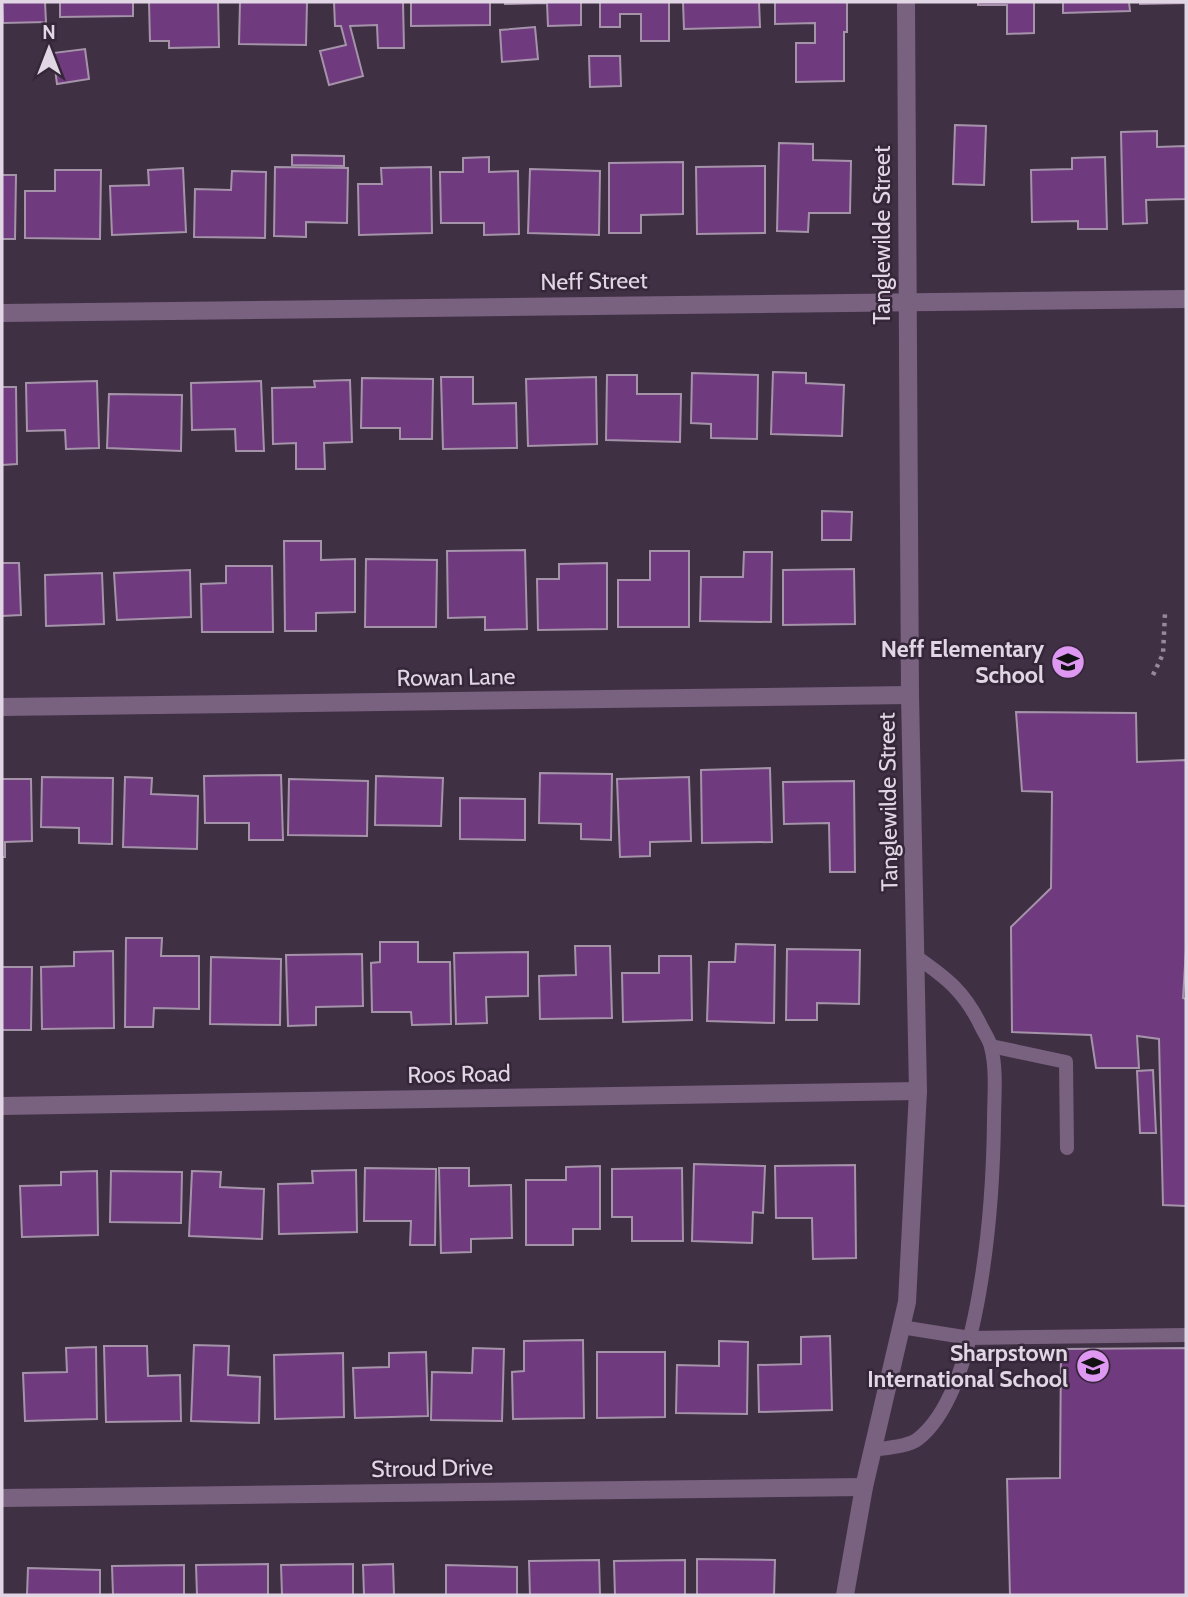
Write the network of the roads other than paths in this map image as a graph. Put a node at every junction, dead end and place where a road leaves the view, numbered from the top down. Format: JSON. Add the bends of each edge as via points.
{"nodes":[{"id":1,"x":906,"y":2,"type":"edge"},
{"id":2,"x":1186,"y":299,"type":"edge"},
{"id":3,"x":907,"y":301,"type":"junction"},
{"id":4,"x":2,"y":313,"type":"edge"},
{"id":5,"x":911,"y":695,"type":"junction"},
{"id":6,"x":2,"y":707,"type":"edge"},
{"id":7,"x":915,"y":956,"type":"junction"},
{"id":8,"x":991,"y":1046,"type":"junction"},
{"id":9,"x":918,"y":1091,"type":"junction"},
{"id":10,"x":2,"y":1106,"type":"edge"},
{"id":11,"x":1067,"y":1148,"type":"dead end"},
{"id":12,"x":901,"y":1327,"type":"junction"},
{"id":13,"x":1186,"y":1335,"type":"edge"},
{"id":14,"x":970,"y":1338,"type":"junction"},
{"id":15,"x":872,"y":1450,"type":"junction"},
{"id":16,"x":864,"y":1487,"type":"junction"},
{"id":17,"x":2,"y":1498,"type":"edge"},
{"id":18,"x":845,"y":1595,"type":"edge"}],
"edges":[{"from":1,"to":3,"type":"street","name":"Tanglewilde Street"},
{"from":2,"to":3,"type":"street","name":"Neff Street"},
{"from":3,"to":4,"type":"street","name":"Neff Street"},
{"from":3,"to":5,"type":"street","name":"Tanglewilde Street"},
{"from":5,"to":6,"type":"street","name":"Rowan Lane"},
{"from":5,"to":7,"type":"street","name":"Tanglewilde Street"},
{"from":7,"to":8,"type":"lane","via":[[946,977],[971,1005]]},
{"from":7,"to":9,"type":"street","name":"Tanglewilde Street"},
{"from":8,"to":11,"type":"lane","via":[[1066,1062]]},
{"from":8,"to":14,"type":"lane","via":[[993,1174]]},
{"from":9,"to":10,"type":"street","name":"Roos Road"},
{"from":9,"to":12,"type":"street","name":"Tanglewilde Street","via":[[907,1302]]},
{"from":12,"to":14,"type":"lane"},
{"from":12,"to":15,"type":"street","name":"Tanglewilde Street"},
{"from":13,"to":14,"type":"lane"},
{"from":14,"to":15,"type":"lane","via":[[951,1395],[934,1423],[916,1441]]},
{"from":15,"to":16,"type":"street","name":"Tanglewilde Street"},
{"from":16,"to":17,"type":"street","name":"Stroud Drive"},
{"from":16,"to":18,"type":"street","name":"Tanglewilde Street"}]}
